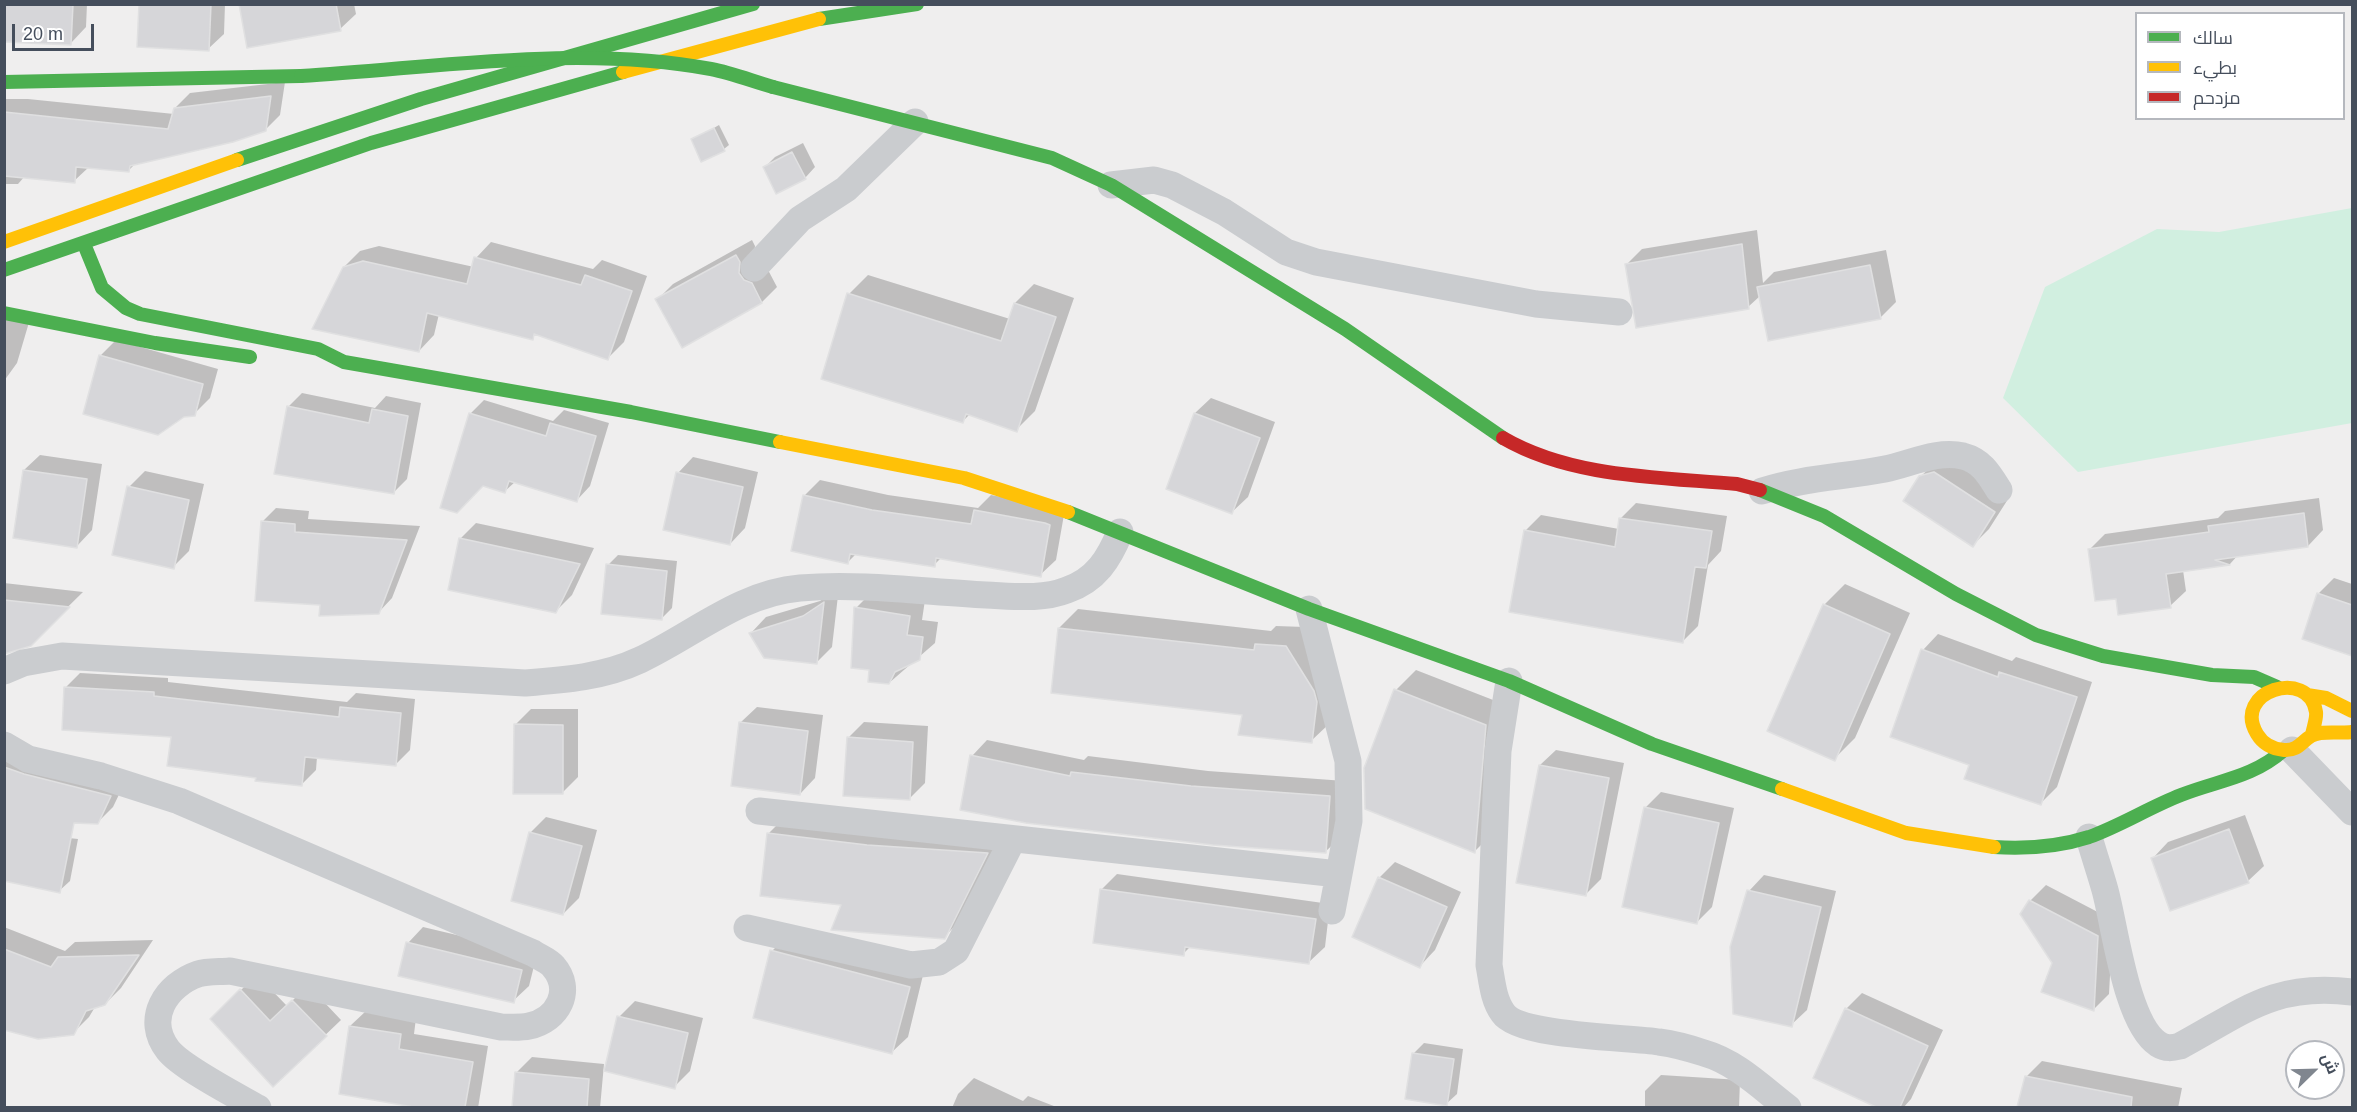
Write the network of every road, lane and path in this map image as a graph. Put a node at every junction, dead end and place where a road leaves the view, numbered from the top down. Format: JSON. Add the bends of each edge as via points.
{"nodes":[{"id":1,"x":753,"y":4,"type":"edge"},
{"id":2,"x":917,"y":4,"type":"edge"},
{"id":3,"x":4,"y":82,"type":"edge"},
{"id":4,"x":915,"y":122,"type":"junction"},
{"id":5,"x":1111,"y":185,"type":"junction"},
{"id":6,"x":4,"y":242,"type":"edge"},
{"id":7,"x":84,"y":244,"type":"junction"},
{"id":8,"x":754,"y":268,"type":"dead end"},
{"id":9,"x":4,"y":270,"type":"edge"},
{"id":10,"x":1619,"y":312,"type":"dead end"},
{"id":11,"x":4,"y":313,"type":"edge"},
{"id":12,"x":262,"y":359,"type":"dead end"},
{"id":13,"x":344,"y":362,"type":"junction"},
{"id":14,"x":320,"y":367,"type":"dead end"},
{"id":15,"x":1999,"y":489,"type":"dead end"},
{"id":16,"x":1762,"y":491,"type":"junction"},
{"id":17,"x":1120,"y":532,"type":"junction"},
{"id":18,"x":1309,"y":609,"type":"junction"},
{"id":19,"x":4,"y":671,"type":"edge"},
{"id":20,"x":2212,"y":675,"type":"junction"},
{"id":21,"x":1509,"y":681,"type":"junction"},
{"id":22,"x":2277,"y":687,"type":"junction"},
{"id":23,"x":2226,"y":689,"type":"dead end"},
{"id":24,"x":2307,"y":695,"type":"junction"},
{"id":25,"x":2352,"y":711,"type":"edge"},
{"id":26,"x":2352,"y":732,"type":"edge"},
{"id":27,"x":4,"y":745,"type":"edge"},
{"id":28,"x":2296,"y":745,"type":"junction"},
{"id":29,"x":2236,"y":759,"type":"dead end"},
{"id":30,"x":2225,"y":779,"type":"junction"},
{"id":31,"x":759,"y":811,"type":"dead end"},
{"id":32,"x":2352,"y":812,"type":"edge"},
{"id":33,"x":2089,"y":837,"type":"junction"},
{"id":34,"x":1013,"y":839,"type":"junction"},
{"id":35,"x":1338,"y":874,"type":"junction"},
{"id":36,"x":1332,"y":910,"type":"dead end"},
{"id":37,"x":747,"y":928,"type":"dead end"},
{"id":38,"x":2352,"y":992,"type":"edge"},
{"id":39,"x":258,"y":1107,"type":"edge"},
{"id":40,"x":1788,"y":1107,"type":"edge"}],
"edges":[{"from":1,"to":6,"type":"street","via":[[421,99]]},
{"from":2,"to":7,"type":"street","via":[[836,14],[523,99],[360,147]]},
{"from":3,"to":4,"type":"street","bridge":true,"via":[[382,73],[507,60],[571,59],[704,68]]},
{"from":4,"to":5,"type":"street","via":[[1052,158]]},
{"from":4,"to":8,"type":"street","via":[[846,189],[800,219]]},
{"from":5,"to":10,"type":"street","via":[[1154,180],[1172,184],[1286,252],[1316,262],[1536,304]]},
{"from":5,"to":16,"type":"street","via":[[1345,329],[1485,427],[1529,453],[1576,466],[1737,484]]},
{"from":7,"to":9,"type":"street"},
{"from":7,"to":13,"type":"street","via":[[106,296],[115,304],[140,314],[318,349]]},
{"from":11,"to":12,"type":"street","via":[[155,343]]},
{"from":13,"to":14,"type":"street"},
{"from":13,"to":17,"type":"street","via":[[631,412],[964,477]]},
{"from":15,"to":16,"type":"street","via":[[1985,468],[1973,460],[1942,455]]},
{"from":16,"to":20,"type":"street","via":[[1824,516],[1956,594],[2036,634],[2103,656]]},
{"from":17,"to":18,"type":"street"},
{"from":17,"to":19,"type":"street","via":[[1109,560],[1068,590],[1032,597],[799,588],[727,611],[640,660],[572,680],[491,682],[62,657],[23,663]]},
{"from":18,"to":21,"type":"street"},
{"from":18,"to":35,"type":"street","via":[[1348,761],[1349,821]]},
{"from":20,"to":22,"type":"street","via":[[2254,677]]},
{"from":20,"to":23,"type":"street"},
{"from":21,"to":33,"type":"street","via":[[1652,744],[1906,833],[1995,847],[2040,848]]},
{"from":21,"to":40,"type":"street","via":[[1498,750],[1489,965],[1495,998],[1504,1015],[1523,1026],[1554,1032],[1660,1042],[1706,1053],[1744,1073]]},
{"from":22,"to":24,"type":"street","via":[[2298,689]]},
{"from":22,"to":28,"type":"street","via":[[2249,704],[2254,740],[2274,749]]},
{"from":24,"to":25,"type":"street","via":[[2326,698]]},
{"from":24,"to":28,"type":"street","via":[[2316,714]]},
{"from":26,"to":28,"type":"street"},
{"from":27,"to":39,"type":"street","via":[[28,759],[101,776],[179,801],[533,953],[552,965],[563,982],[562,1003],[549,1018],[529,1027],[501,1028],[230,971],[199,973],[173,986],[159,1006],[158,1031],[168,1051]]},
{"from":28,"to":30,"type":"street","via":[[2267,765],[2239,778]]},
{"from":28,"to":32,"type":"street"},
{"from":29,"to":30,"type":"street"},
{"from":30,"to":33,"type":"street"},
{"from":31,"to":34,"type":"street"},
{"from":33,"to":38,"type":"street","via":[[2125,984],[2145,1029],[2157,1043],[2168,1048],[2180,1046],[2264,999],[2300,992]]},
{"from":34,"to":35,"type":"street"},
{"from":34,"to":37,"type":"street","via":[[956,951],[939,962],[911,965]]},
{"from":35,"to":36,"type":"street"}]}
